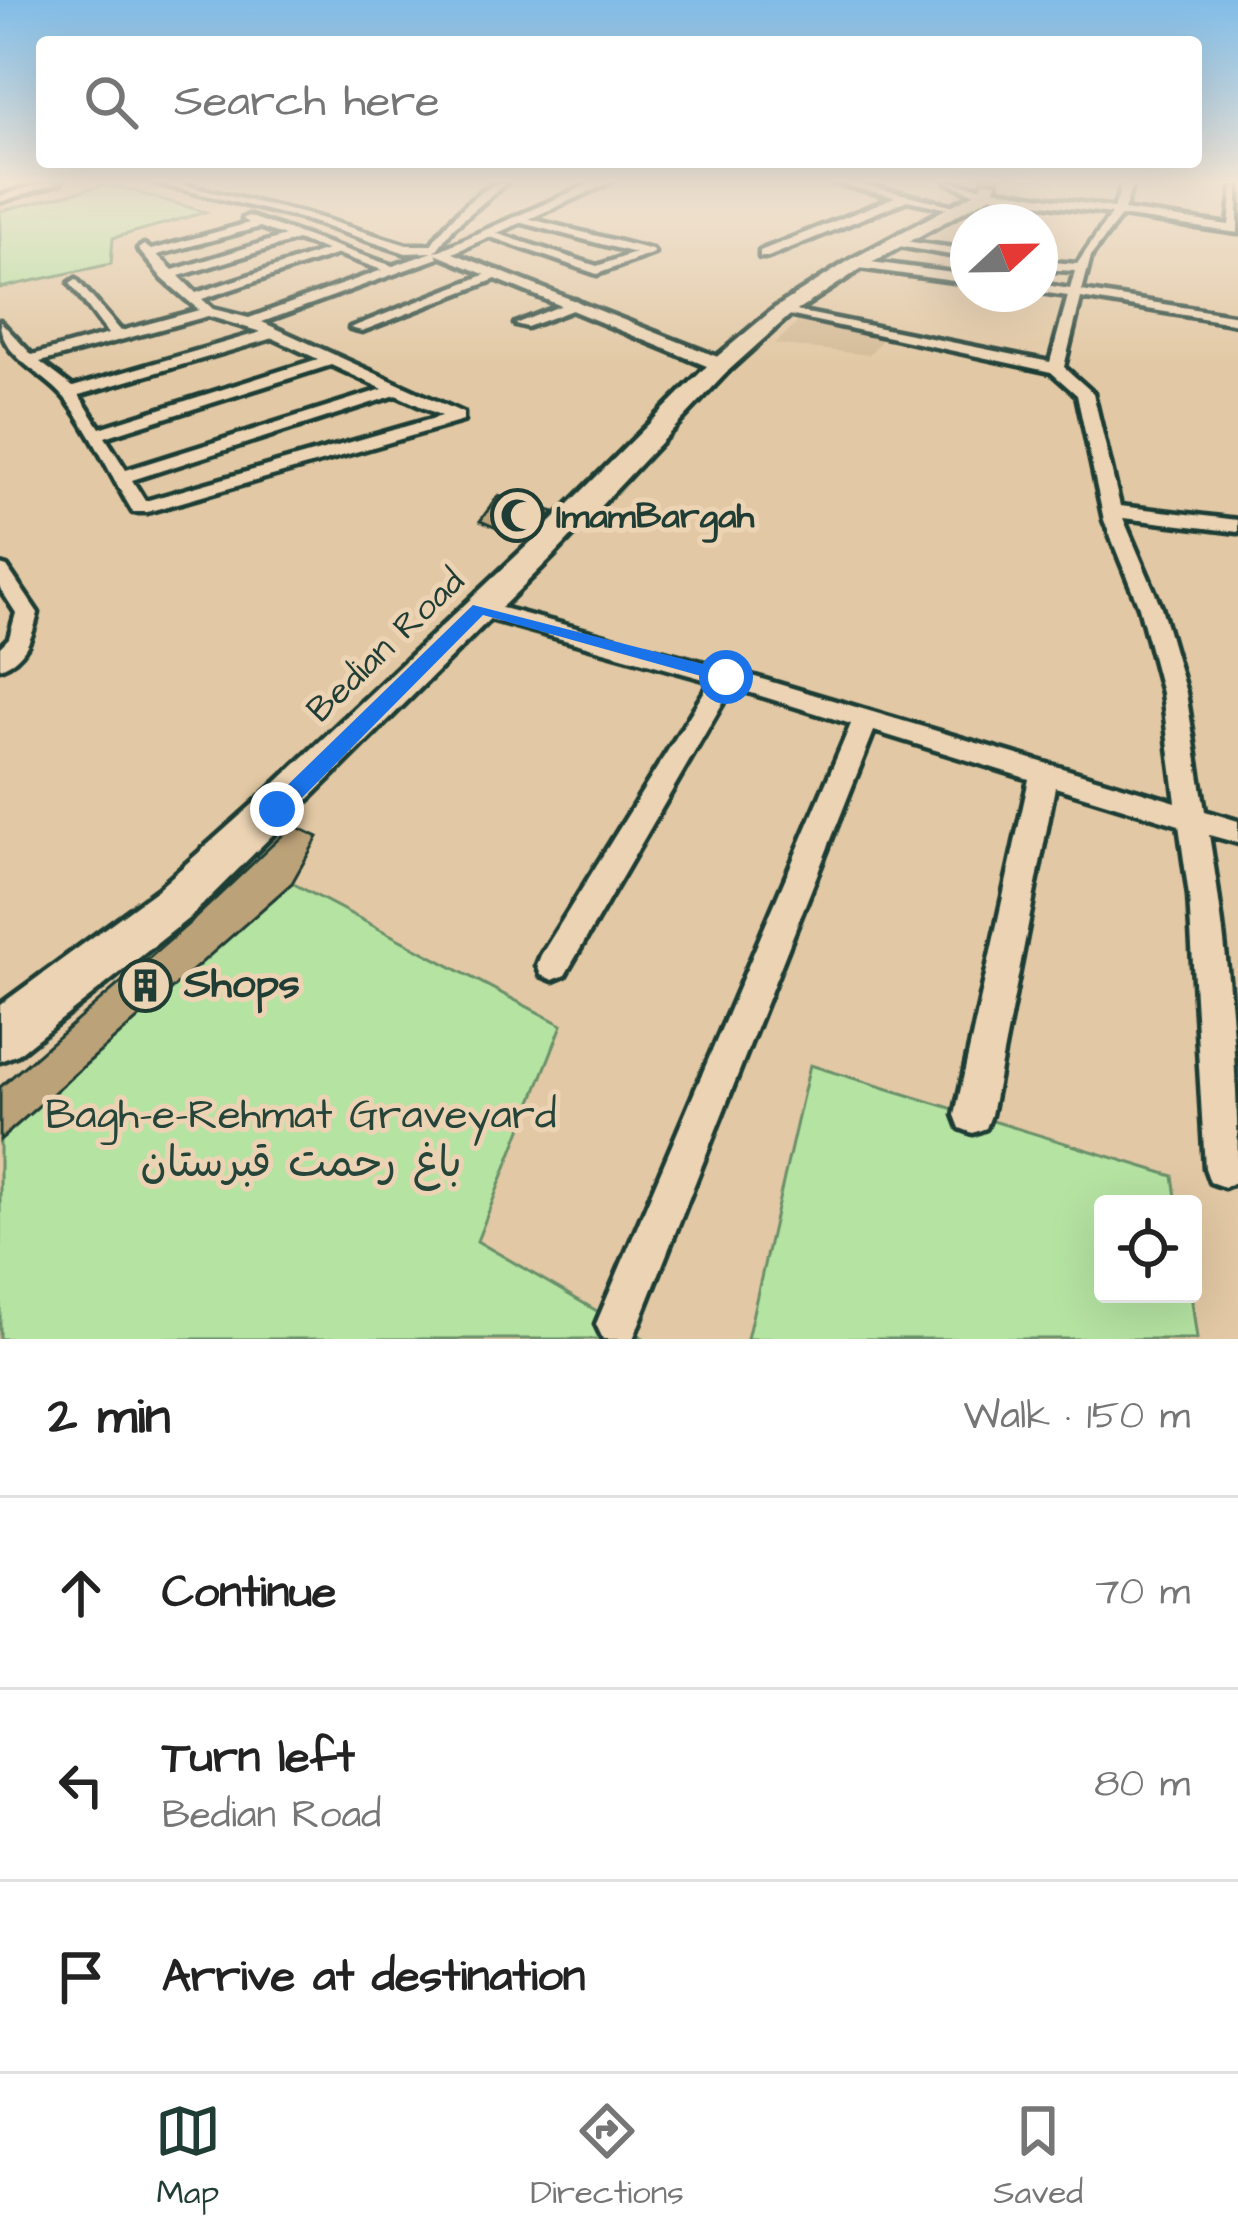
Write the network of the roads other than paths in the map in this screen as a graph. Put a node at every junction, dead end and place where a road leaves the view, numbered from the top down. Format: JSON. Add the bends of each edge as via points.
{"nodes":[{"id":1,"x":171,"y":244,"type":"edge"},
{"id":2,"x":271,"y":244,"type":"edge"},
{"id":3,"x":324,"y":244,"type":"edge"},
{"id":4,"x":398,"y":244,"type":"edge"},
{"id":5,"x":437,"y":244,"type":"edge"},
{"id":6,"x":459,"y":244,"type":"edge"},
{"id":7,"x":520,"y":244,"type":"edge"},
{"id":8,"x":616,"y":244,"type":"edge"},
{"id":9,"x":788,"y":244,"type":"edge"},
{"id":10,"x":894,"y":244,"type":"edge"},
{"id":11,"x":907,"y":244,"type":"edge"},
{"id":12,"x":1094,"y":244,"type":"edge"},
{"id":13,"x":340,"y":250,"type":"junction"},
{"id":14,"x":950,"y":251,"type":"edge"},
{"id":15,"x":440,"y":253,"type":"junction"},
{"id":16,"x":764,"y":254,"type":"dead end"},
{"id":17,"x":856,"y":264,"type":"junction"},
{"id":18,"x":1058,"y":266,"type":"edge"},
{"id":19,"x":1082,"y":268,"type":"junction"},
{"id":20,"x":394,"y":270,"type":"junction"},
{"id":21,"x":496,"y":274,"type":"junction"},
{"id":22,"x":167,"y":276,"type":"junction"},
{"id":23,"x":950,"y":277,"type":"edge"},
{"id":24,"x":76,"y":283,"type":"dead end"},
{"id":25,"x":1058,"y":291,"type":"edge"},
{"id":26,"x":1075,"y":293,"type":"junction"},
{"id":27,"x":192,"y":298,"type":"junction"},
{"id":28,"x":575,"y":304,"type":"junction"},
{"id":29,"x":208,"y":312,"type":"junction"},
{"id":30,"x":782,"y":312,"type":"junction"},
{"id":31,"x":1238,"y":320,"type":"edge"},
{"id":32,"x":250,"y":322,"type":"junction"},
{"id":33,"x":522,"y":324,"type":"dead end"},
{"id":34,"x":0,"y":325,"type":"edge"},
{"id":35,"x":357,"y":328,"type":"dead end"},
{"id":36,"x":274,"y":333,"type":"junction"},
{"id":37,"x":117,"y":336,"type":"junction"},
{"id":38,"x":333,"y":359,"type":"junction"},
{"id":39,"x":29,"y":360,"type":"junction"},
{"id":40,"x":721,"y":365,"type":"junction"},
{"id":41,"x":1056,"y":368,"type":"junction"},
{"id":42,"x":399,"y":389,"type":"junction"},
{"id":43,"x":70,"y":393,"type":"junction"},
{"id":44,"x":97,"y":434,"type":"junction"},
{"id":45,"x":123,"y":477,"type":"junction"},
{"id":46,"x":1112,"y":511,"type":"junction"},
{"id":47,"x":1238,"y":526,"type":"edge"},
{"id":48,"x":0,"y":571,"type":"edge"},
{"id":49,"x":480,"y":609,"type":"junction"},
{"id":50,"x":0,"y":661,"type":"edge"},
{"id":51,"x":726,"y":677,"type":"junction"},
{"id":52,"x":866,"y":719,"type":"junction"},
{"id":53,"x":1045,"y":774,"type":"junction"},
{"id":54,"x":1191,"y":818,"type":"junction"},
{"id":55,"x":1238,"y":832,"type":"edge"},
{"id":56,"x":553,"y":964,"type":"dead end"},
{"id":57,"x":0,"y":1036,"type":"edge"},
{"id":58,"x":973,"y":1114,"type":"dead end"},
{"id":59,"x":1224,"y":1168,"type":"dead end"},
{"id":60,"x":618,"y":1324,"type":"dead end"}],
"edges":[{"from":1,"to":22,"type":"street","via":[[148,251]]},
{"from":2,"to":22,"type":"street"},
{"from":3,"to":13,"type":"street"},
{"from":4,"to":5,"type":"street"},
{"from":6,"to":15,"type":"street"},
{"from":7,"to":8,"type":"street","via":[[597,270],[648,253]]},
{"from":9,"to":16,"type":"street"},
{"from":10,"to":17,"type":"main road","name":"Bedian Road"},
{"from":11,"to":14,"type":"street"},
{"from":12,"to":19,"type":"street"},
{"from":13,"to":20,"type":"street"},
{"from":13,"to":27,"type":"street"},
{"from":15,"to":20,"type":"street"},
{"from":15,"to":21,"type":"street"},
{"from":17,"to":23,"type":"street"},
{"from":17,"to":30,"type":"main road","name":"Bedian Road"},
{"from":18,"to":19,"type":"street"},
{"from":19,"to":26,"type":"street"},
{"from":20,"to":32,"type":"street"},
{"from":21,"to":28,"type":"street"},
{"from":21,"to":35,"type":"street"},
{"from":22,"to":27,"type":"street"},
{"from":24,"to":37,"type":"street"},
{"from":25,"to":26,"type":"street"},
{"from":26,"to":31,"type":"street"},
{"from":26,"to":41,"type":"street"},
{"from":27,"to":29,"type":"street"},
{"from":28,"to":33,"type":"street"},
{"from":28,"to":40,"type":"street"},
{"from":29,"to":32,"type":"street"},
{"from":29,"to":37,"type":"street"},
{"from":30,"to":40,"type":"main road","name":"Bedian Road"},
{"from":30,"to":41,"type":"street"},
{"from":32,"to":36,"type":"street"},
{"from":34,"to":39,"type":"street"},
{"from":36,"to":38,"type":"street"},
{"from":36,"to":43,"type":"street"},
{"from":37,"to":39,"type":"street"},
{"from":38,"to":42,"type":"street"},
{"from":38,"to":44,"type":"street"},
{"from":39,"to":43,"type":"street"},
{"from":40,"to":49,"type":"main road","name":"Bedian Road"},
{"from":41,"to":46,"type":"street","via":[[1084,393]]},
{"from":42,"to":45,"type":"street"},
{"from":42,"to":45,"type":"street","via":[[457,417],[145,507]]},
{"from":43,"to":44,"type":"street"},
{"from":44,"to":45,"type":"street"},
{"from":46,"to":47,"type":"street"},
{"from":46,"to":54,"type":"street","via":[[1174,693]]},
{"from":48,"to":50,"type":"street","via":[[26,613],[20,641]]},
{"from":49,"to":51,"type":"street"},
{"from":49,"to":57,"type":"main road","name":"Bedian Road","via":[[173,904]]},
{"from":51,"to":52,"type":"street"},
{"from":51,"to":56,"type":"street"},
{"from":52,"to":53,"type":"street"},
{"from":52,"to":60,"type":"street"},
{"from":53,"to":54,"type":"street"},
{"from":53,"to":58,"type":"street"},
{"from":54,"to":55,"type":"street"},
{"from":54,"to":59,"type":"street"}]}
